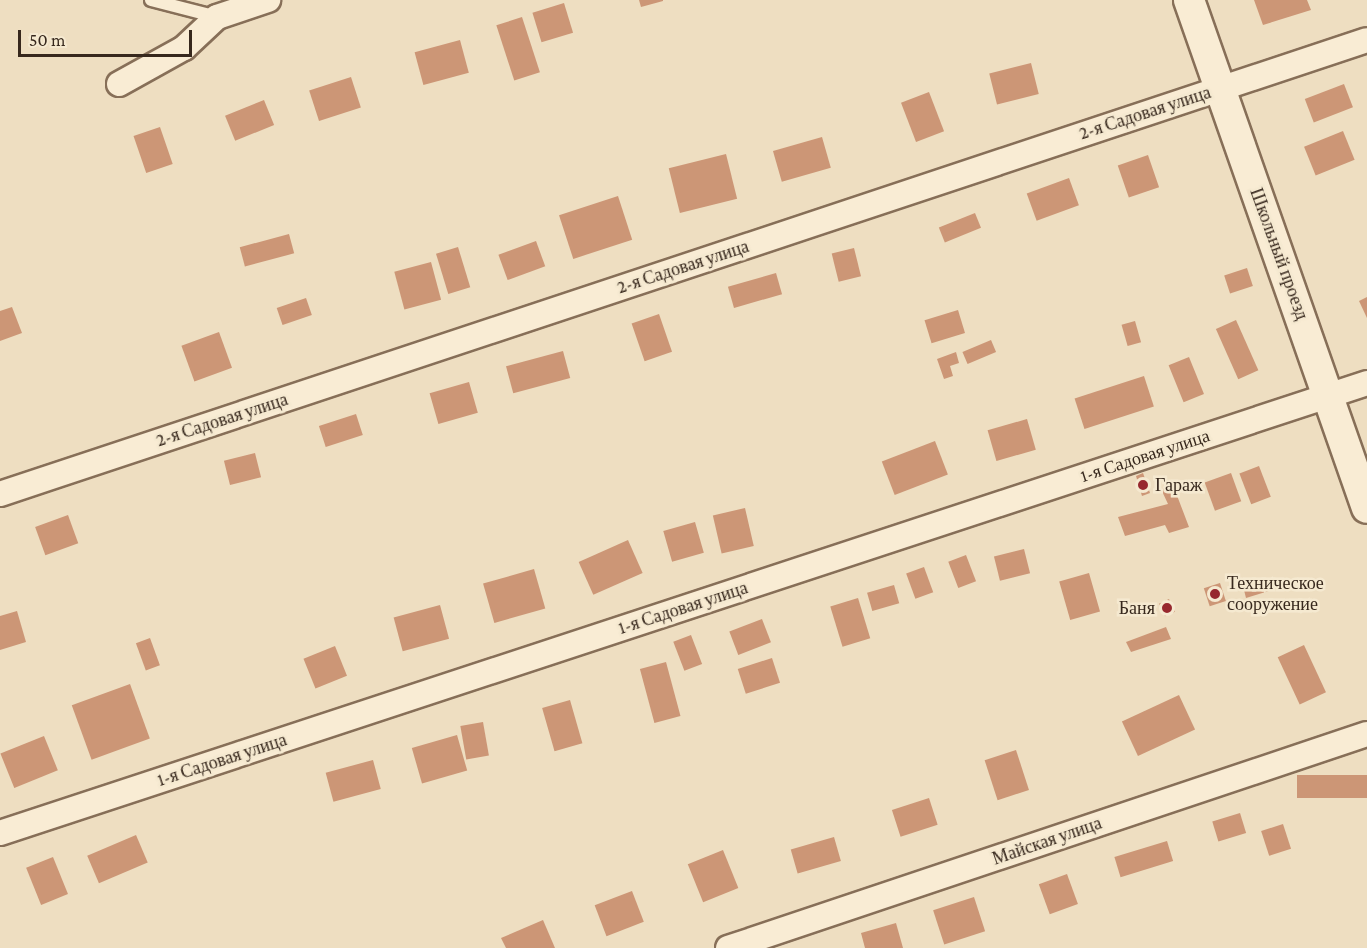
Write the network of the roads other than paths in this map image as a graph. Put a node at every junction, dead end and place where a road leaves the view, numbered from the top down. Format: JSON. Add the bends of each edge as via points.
{"nodes":[{"id":1,"x":151,"y":0,"type":"edge"},
{"id":2,"x":268,"y":0,"type":"edge"},
{"id":3,"x":1190,"y":0,"type":"edge"},
{"id":4,"x":217,"y":17,"type":"junction"},
{"id":5,"x":1367,"y":40,"type":"edge"},
{"id":6,"x":119,"y":84,"type":"dead end"},
{"id":7,"x":1219,"y":89,"type":"junction"},
{"id":8,"x":1367,"y":383,"type":"edge"},
{"id":9,"x":1330,"y":395,"type":"junction"},
{"id":10,"x":0,"y":494,"type":"edge"},
{"id":11,"x":1367,"y":508,"type":"edge"},
{"id":12,"x":1367,"y":734,"type":"edge"},
{"id":13,"x":0,"y":833,"type":"edge"},
{"id":14,"x":728,"y":948,"type":"edge"}],
"edges":[{"from":1,"to":4,"type":"lane"},
{"from":2,"to":4,"type":"street"},
{"from":3,"to":7,"type":"street","name":"Школьный проезд"},
{"from":4,"to":6,"type":"street","via":[[184,48]]},
{"from":5,"to":7,"type":"street","name":"2-я Садовая улица"},
{"from":7,"to":9,"type":"street","name":"Школьный проезд"},
{"from":7,"to":10,"type":"street","name":"2-я Садовая улица"},
{"from":8,"to":9,"type":"street","name":"1-я Садовая улица"},
{"from":9,"to":11,"type":"street","name":"Школьный проезд"},
{"from":9,"to":13,"type":"street","name":"1-я Садовая улица"},
{"from":12,"to":14,"type":"street","name":"Майская улица"}]}
